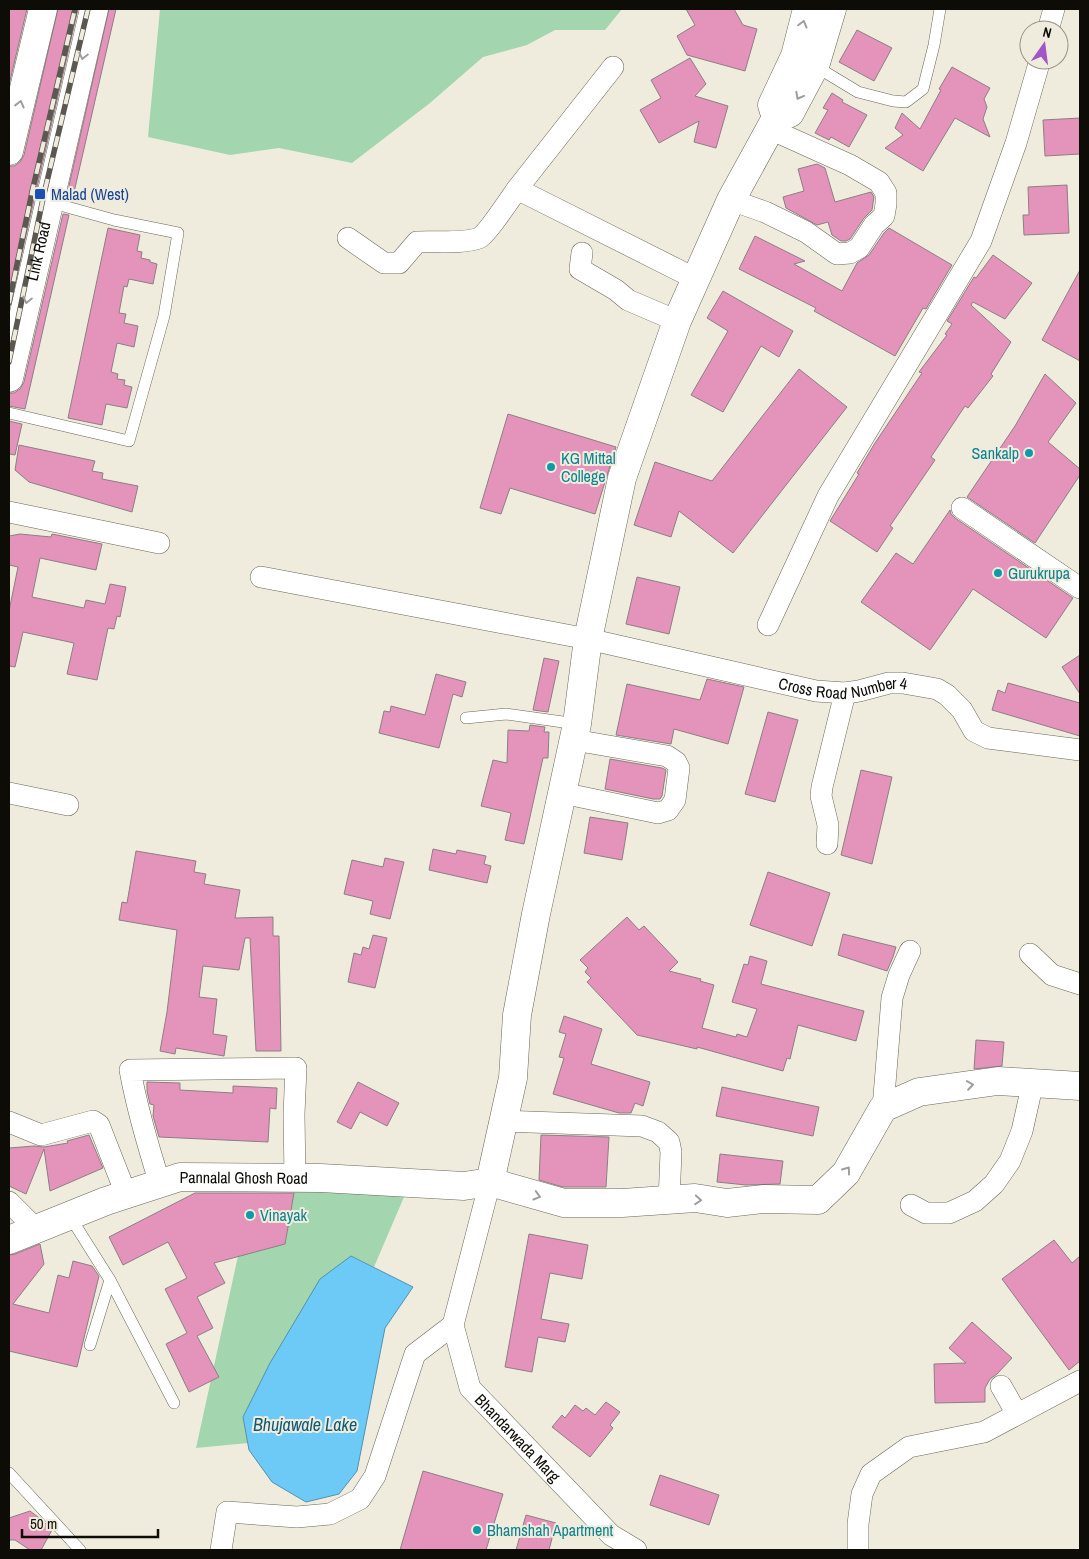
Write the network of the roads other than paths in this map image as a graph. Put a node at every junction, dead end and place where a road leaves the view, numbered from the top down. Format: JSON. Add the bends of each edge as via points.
{"nodes":[{"id":1,"x":43,"y":9,"type":"edge"},
{"id":2,"x":94,"y":9,"type":"edge"},
{"id":3,"x":807,"y":9,"type":"edge"},
{"id":4,"x":832,"y":9,"type":"edge"},
{"id":5,"x":940,"y":9,"type":"edge"},
{"id":6,"x":805,"y":61,"type":"junction"},
{"id":7,"x":613,"y":67,"type":"dead end"},
{"id":8,"x":1037,"y":70,"type":"edge"},
{"id":9,"x":773,"y":124,"type":"junction"},
{"id":10,"x":9,"y":151,"type":"edge"},
{"id":11,"x":516,"y":189,"type":"junction"},
{"id":12,"x":731,"y":200,"type":"junction"},
{"id":13,"x":49,"y":202,"type":"junction"},
{"id":14,"x":348,"y":238,"type":"dead end"},
{"id":15,"x":576,"y":260,"type":"dead end"},
{"id":16,"x":696,"y":279,"type":"junction"},
{"id":17,"x":677,"y":321,"type":"junction"},
{"id":18,"x":9,"y":378,"type":"edge"},
{"id":19,"x":9,"y":413,"type":"edge"},
{"id":20,"x":962,"y":508,"type":"dead end"},
{"id":21,"x":9,"y":512,"type":"edge"},
{"id":22,"x":160,"y":543,"type":"dead end"},
{"id":23,"x":261,"y":577,"type":"dead end"},
{"id":24,"x":1080,"y":588,"type":"edge"},
{"id":25,"x":768,"y":625,"type":"dead end"},
{"id":26,"x":588,"y":639,"type":"junction"},
{"id":27,"x":845,"y":693,"type":"junction"},
{"id":28,"x":466,"y":718,"type":"dead end"},
{"id":29,"x":575,"y":732,"type":"junction"},
{"id":30,"x":1080,"y":750,"type":"edge"},
{"id":31,"x":9,"y":793,"type":"edge"},
{"id":32,"x":562,"y":793,"type":"junction"},
{"id":33,"x":68,"y":805,"type":"dead end"},
{"id":34,"x":827,"y":844,"type":"dead end"},
{"id":35,"x":910,"y":951,"type":"dead end"},
{"id":36,"x":1030,"y":954,"type":"dead end"},
{"id":37,"x":1080,"y":984,"type":"edge"},
{"id":38,"x":1033,"y":1082,"type":"junction"},
{"id":39,"x":1080,"y":1086,"type":"edge"},
{"id":40,"x":883,"y":1108,"type":"junction"},
{"id":41,"x":504,"y":1121,"type":"junction"},
{"id":42,"x":9,"y":1122,"type":"edge"},
{"id":43,"x":295,"y":1179,"type":"junction"},
{"id":44,"x":490,"y":1182,"type":"junction"},
{"id":45,"x":160,"y":1184,"type":"junction"},
{"id":46,"x":126,"y":1194,"type":"junction"},
{"id":47,"x":669,"y":1201,"type":"junction"},
{"id":48,"x":9,"y":1202,"type":"edge"},
{"id":49,"x":911,"y":1205,"type":"dead end"},
{"id":50,"x":69,"y":1215,"type":"junction"},
{"id":51,"x":36,"y":1229,"type":"junction"},
{"id":52,"x":9,"y":1240,"type":"edge"},
{"id":53,"x":110,"y":1280,"type":"junction"},
{"id":54,"x":453,"y":1325,"type":"junction"},
{"id":55,"x":90,"y":1345,"type":"dead end"},
{"id":56,"x":1080,"y":1381,"type":"edge"},
{"id":57,"x":1001,"y":1386,"type":"dead end"},
{"id":58,"x":174,"y":1403,"type":"dead end"},
{"id":59,"x":1017,"y":1414,"type":"junction"},
{"id":60,"x":9,"y":1473,"type":"edge"},
{"id":61,"x":80,"y":1550,"type":"edge"},
{"id":62,"x":221,"y":1550,"type":"edge"},
{"id":63,"x":636,"y":1550,"type":"edge"},
{"id":64,"x":858,"y":1550,"type":"edge"}],
"edges":[{"from":10,"to":1,"type":"street","one_way":true},
{"from":2,"to":13,"type":"street","name":"Link Road","one_way":true},
{"from":6,"to":3,"type":"street","one_way":true},
{"from":4,"to":6,"type":"street"},
{"from":5,"to":6,"type":"lane","via":[[923,89],[906,102],[858,92]]},
{"from":6,"to":9,"type":"street","via":[[772,105]]},
{"from":7,"to":11,"type":"street"},
{"from":8,"to":25,"type":"street","via":[[1016,143],[981,241],[828,496]]},
{"from":9,"to":12,"type":"street"},
{"from":9,"to":12,"type":"street","via":[[879,182],[886,193],[884,216],[859,248],[837,254],[806,232]]},
{"from":11,"to":14,"type":"street","via":[[480,238],[417,242],[399,263],[384,263]]},
{"from":11,"to":16,"type":"street"},
{"from":12,"to":16,"type":"street"},
{"from":13,"to":18,"type":"street","name":"Link Road","one_way":true},
{"from":13,"to":19,"type":"lane","via":[[178,233],[164,316],[129,441]]},
{"from":15,"to":17,"type":"street","via":[[628,300]]},
{"from":16,"to":17,"type":"street"},
{"from":17,"to":26,"type":"street","via":[[622,478]]},
{"from":20,"to":24,"type":"street"},
{"from":21,"to":22,"type":"street"},
{"from":23,"to":26,"type":"street","name":"Cross Road Number 4"},
{"from":26,"to":27,"type":"street","name":"Cross Road Number 4","via":[[816,691]]},
{"from":26,"to":29,"type":"street"},
{"from":27,"to":30,"type":"street","name":"Cross Road Number 4","via":[[889,683],[937,689],[962,710],[974,731],[988,738]]},
{"from":27,"to":34,"type":"street","via":[[822,787],[828,825]]},
{"from":28,"to":29,"type":"lane","via":[[506,714]]},
{"from":29,"to":32,"type":"street"},
{"from":29,"to":32,"type":"street","via":[[667,756],[676,762],[675,800],[668,810],[658,813]]},
{"from":31,"to":33,"type":"street"},
{"from":32,"to":41,"type":"street","via":[[517,1015],[513,1078]]},
{"from":35,"to":40,"type":"street","via":[[892,998]]},
{"from":36,"to":37,"type":"street","via":[[1052,975]]},
{"from":38,"to":39,"type":"street"},
{"from":40,"to":38,"type":"street","one_way":true,"via":[[919,1092],[998,1081]]},
{"from":38,"to":49,"type":"street","via":[[1022,1131],[1010,1161],[994,1184],[974,1200],[949,1212],[926,1213]]},
{"from":47,"to":40,"type":"street","one_way":true,"via":[[695,1198],[727,1203],[764,1199],[818,1200],[846,1173]]},
{"from":41,"to":44,"type":"street"},
{"from":41,"to":47,"type":"street","via":[[642,1126],[658,1132],[668,1142],[671,1152]]},
{"from":42,"to":46,"type":"street","via":[[42,1135],[93,1121],[99,1125]]},
{"from":43,"to":44,"type":"street","name":"Pannalal Ghosh Road","via":[[464,1186]]},
{"from":43,"to":45,"type":"street","name":"Pannalal Ghosh Road","via":[[180,1177]]},
{"from":43,"to":45,"type":"street","via":[[296,1068],[130,1070]]},
{"from":44,"to":47,"type":"street","one_way":true,"via":[[564,1203]]},
{"from":44,"to":54,"type":"street","name":"Bhandarwada Marg"},
{"from":45,"to":46,"type":"street","name":"Pannalal Ghosh Road"},
{"from":46,"to":50,"type":"street","name":"Pannalal Ghosh Road"},
{"from":48,"to":51,"type":"street"},
{"from":50,"to":51,"type":"street","name":"Pannalal Ghosh Road"},
{"from":50,"to":53,"type":"lane"},
{"from":51,"to":52,"type":"street","name":"Pannalal Ghosh Road"},
{"from":53,"to":55,"type":"lane"},
{"from":53,"to":58,"type":"lane"},
{"from":54,"to":62,"type":"street","via":[[415,1354],[375,1476],[360,1499],[330,1514],[297,1517],[227,1512]]},
{"from":54,"to":63,"type":"street","name":"Bhandarwada Marg","via":[[470,1388],[611,1536]]},
{"from":56,"to":59,"type":"street"},
{"from":57,"to":59,"type":"street"},
{"from":59,"to":64,"type":"street","via":[[984,1432],[909,1447],[871,1474],[862,1494]]},
{"from":60,"to":61,"type":"lane"}]}
